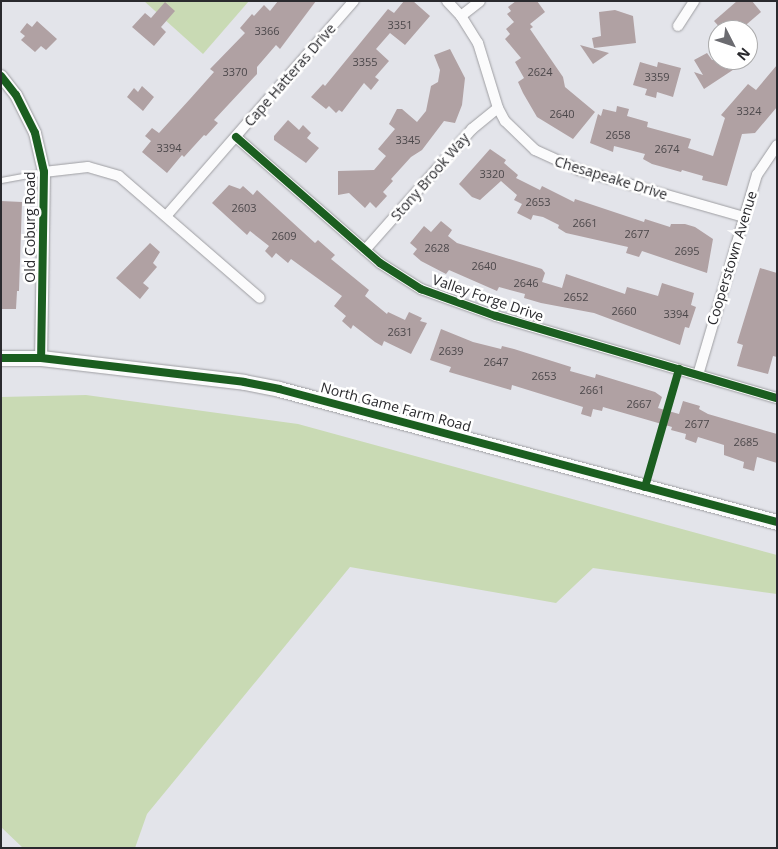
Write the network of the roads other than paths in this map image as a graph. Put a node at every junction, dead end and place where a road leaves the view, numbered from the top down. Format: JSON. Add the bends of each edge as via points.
{"nodes":[{"id":1,"x":354,"y":1,"type":"edge"},
{"id":2,"x":447,"y":1,"type":"edge"},
{"id":3,"x":480,"y":1,"type":"edge"},
{"id":4,"x":694,"y":1,"type":"edge"},
{"id":5,"x":461,"y":16,"type":"junction"},
{"id":6,"x":678,"y":26,"type":"dead end"},
{"id":7,"x":1,"y":76,"type":"edge"},
{"id":8,"x":498,"y":108,"type":"junction"},
{"id":9,"x":236,"y":137,"type":"junction"},
{"id":10,"x":777,"y":145,"type":"edge"},
{"id":11,"x":44,"y":172,"type":"junction"},
{"id":12,"x":1,"y":180,"type":"edge"},
{"id":13,"x":167,"y":215,"type":"junction"},
{"id":14,"x":744,"y":218,"type":"junction"},
{"id":15,"x":365,"y":250,"type":"junction"},
{"id":16,"x":260,"y":298,"type":"dead end"},
{"id":17,"x":1,"y":358,"type":"edge"},
{"id":18,"x":41,"y":358,"type":"junction"},
{"id":19,"x":698,"y":375,"type":"junction"},
{"id":20,"x":777,"y":398,"type":"edge"},
{"id":21,"x":777,"y":522,"type":"edge"}],
"edges":[{"from":1,"to":9,"type":"street","name":"Cape Hatteras Drive"},
{"from":2,"to":5,"type":"street","name":"Chesapeake Drive"},
{"from":3,"to":5,"type":"street"},
{"from":4,"to":6,"type":"street"},
{"from":5,"to":8,"type":"street","name":"Chesapeake Drive","via":[[483,56]]},
{"from":7,"to":11,"type":"street","name":"Old Coburg Road","via":[[35,133]]},
{"from":8,"to":14,"type":"street","name":"Chesapeake Drive","via":[[514,131],[550,159]]},
{"from":8,"to":15,"type":"street","name":"Stony Brook Way","via":[[472,129]]},
{"from":9,"to":13,"type":"street","name":"Cape Hatteras Drive"},
{"from":9,"to":15,"type":"street","name":"Valley Forge Drive"},
{"from":10,"to":14,"type":"street","name":"Cooperstown Avenue","via":[[757,176]]},
{"from":11,"to":12,"type":"lane"},
{"from":11,"to":13,"type":"street","name":"Old Coburg Road","via":[[88,167],[105,169],[125,180]]},
{"from":11,"to":18,"type":"street","name":"Old Coburg Road"},
{"from":13,"to":16,"type":"street","name":"Old Coburg Road"},
{"from":14,"to":19,"type":"street","name":"Cooperstown Avenue"},
{"from":15,"to":19,"type":"street","name":"Valley Forge Drive","via":[[408,282],[462,306]]},
{"from":17,"to":18,"type":"main road","name":"North Game Farm Road"},
{"from":18,"to":21,"type":"main road","name":"North Game Farm Road","via":[[280,389]]},
{"from":19,"to":20,"type":"street","name":"Valley Forge Drive"}]}
